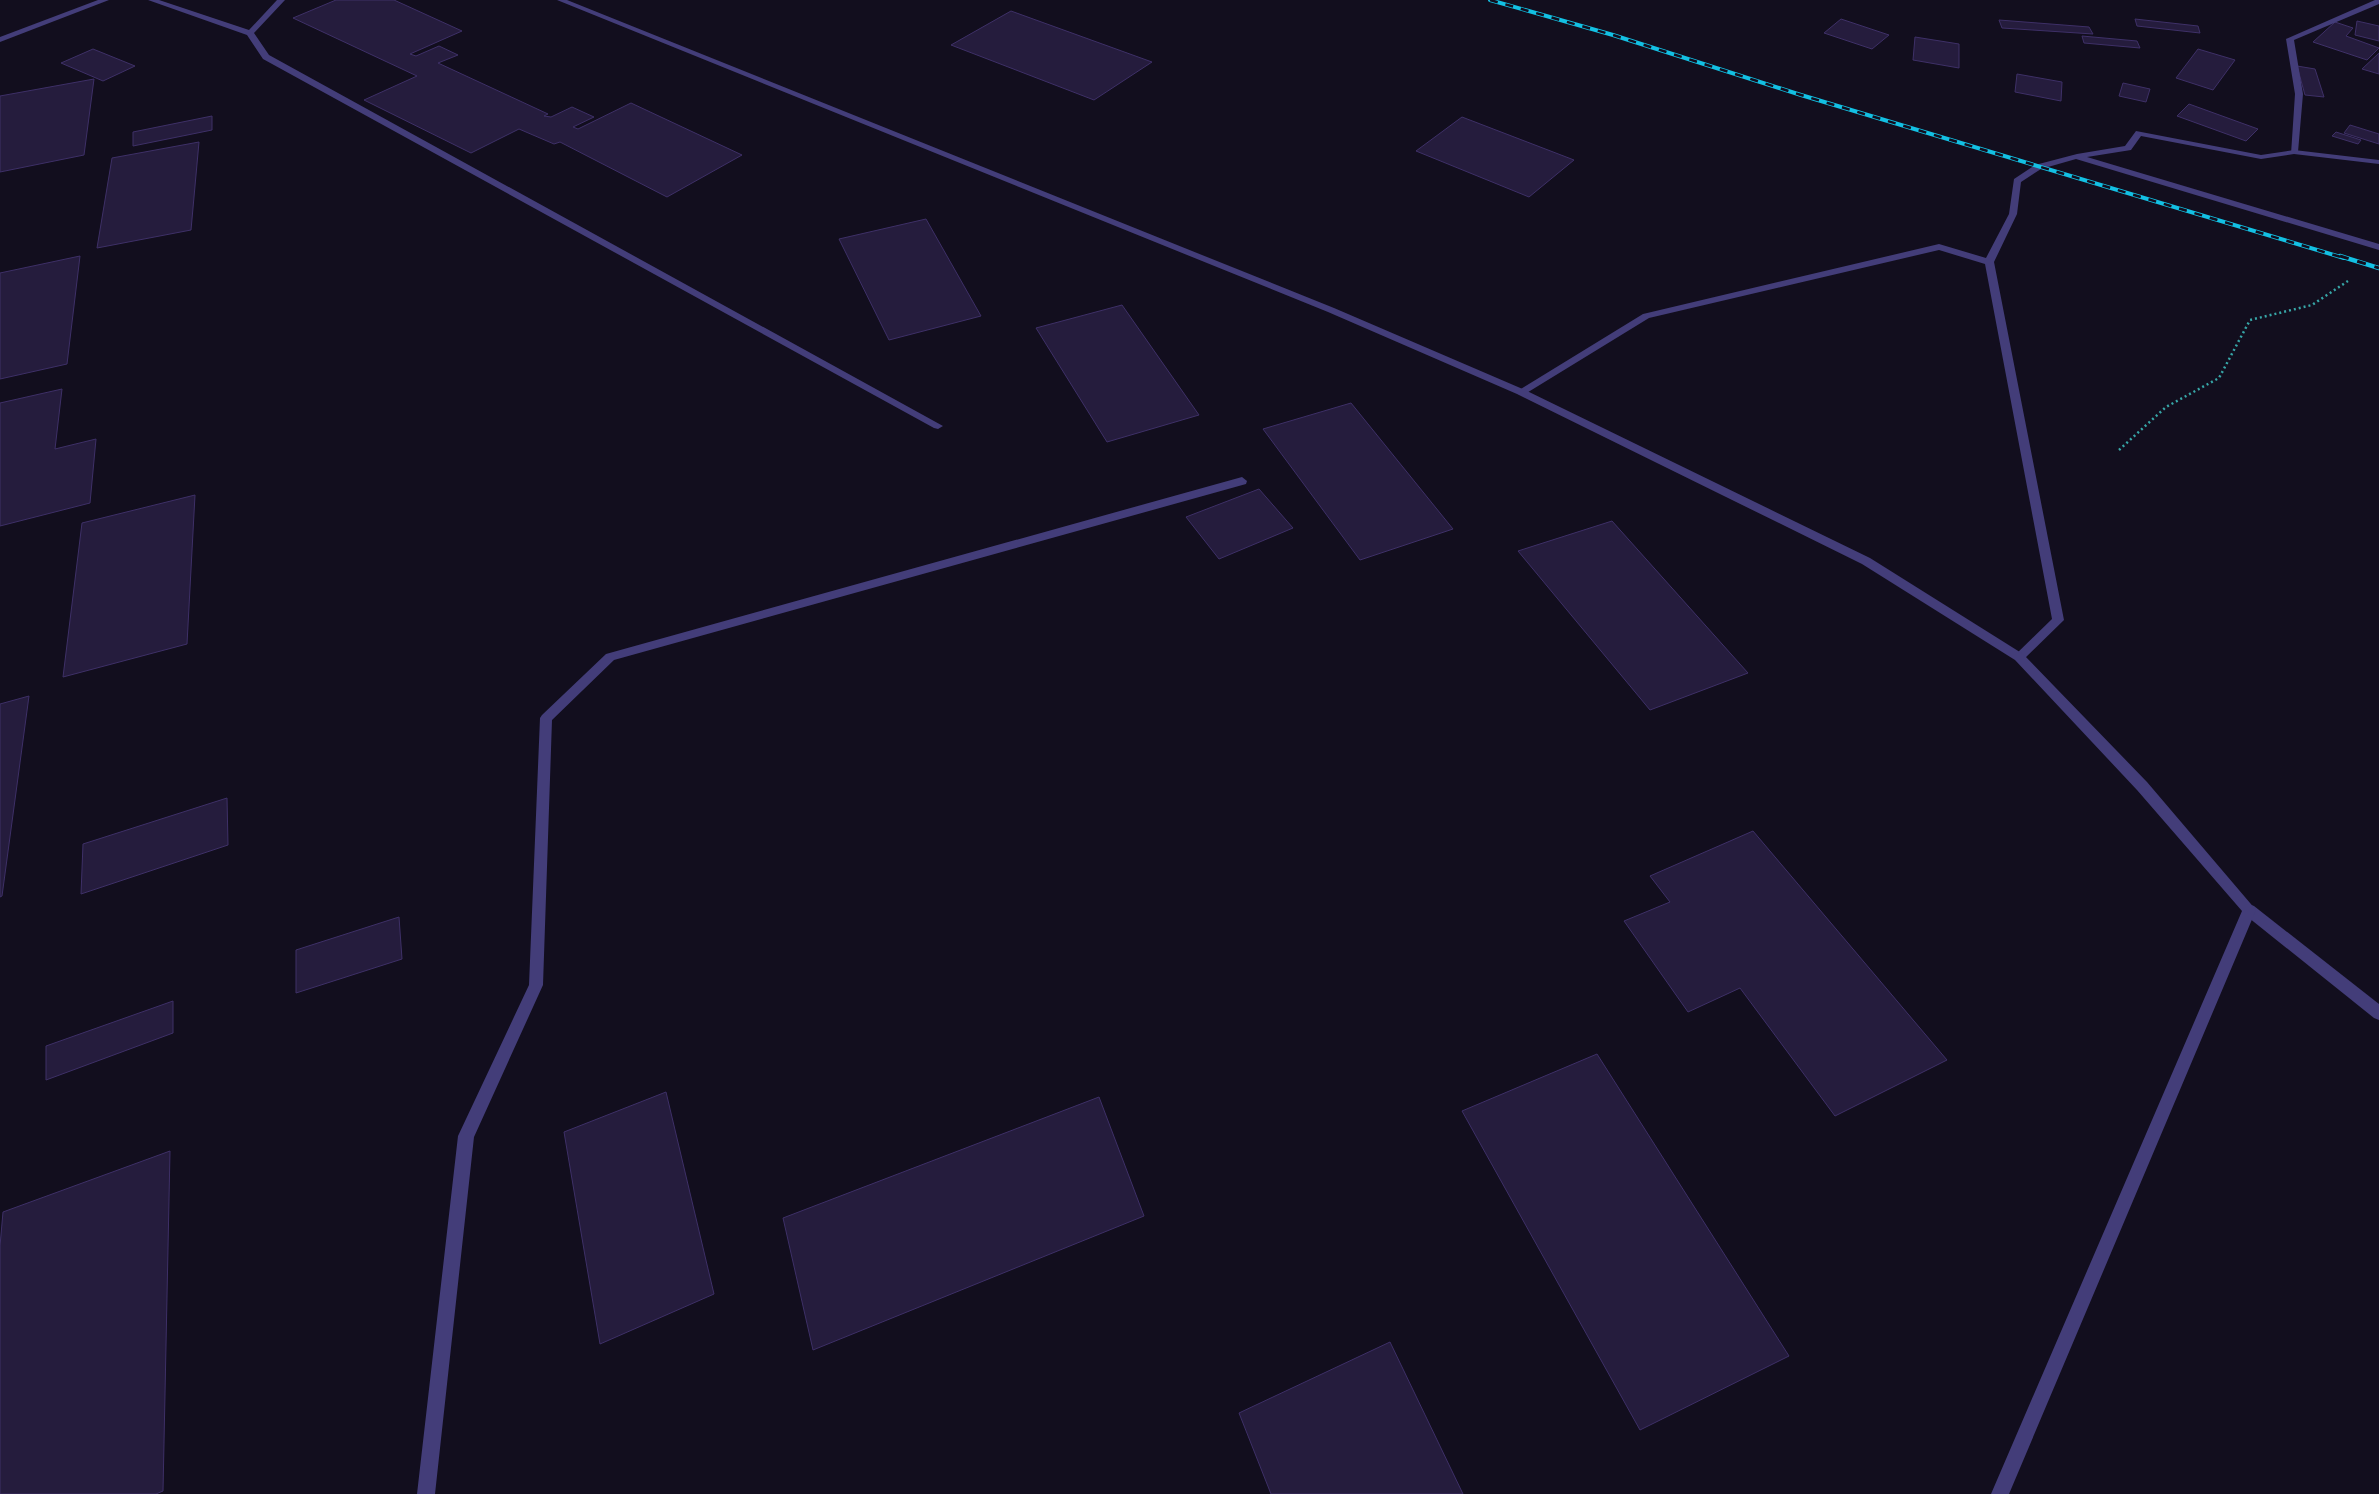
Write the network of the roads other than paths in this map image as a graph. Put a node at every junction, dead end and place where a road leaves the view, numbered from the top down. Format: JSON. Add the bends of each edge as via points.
{"nodes":[{"id":1,"x":105,"y":0,"type":"edge"},
{"id":2,"x":152,"y":0,"type":"edge"},
{"id":3,"x":281,"y":0,"type":"edge"},
{"id":4,"x":561,"y":0,"type":"edge"},
{"id":5,"x":2379,"y":1,"type":"edge"},
{"id":6,"x":250,"y":33,"type":"junction"},
{"id":7,"x":0,"y":40,"type":"edge"},
{"id":8,"x":2294,"y":152,"type":"junction"},
{"id":9,"x":2077,"y":156,"type":"junction"},
{"id":10,"x":2379,"y":162,"type":"edge"},
{"id":11,"x":2379,"y":247,"type":"edge"},
{"id":12,"x":1989,"y":262,"type":"junction"},
{"id":13,"x":1521,"y":392,"type":"junction"},
{"id":14,"x":938,"y":426,"type":"dead end"},
{"id":15,"x":1242,"y":481,"type":"dead end"},
{"id":16,"x":2019,"y":657,"type":"junction"},
{"id":17,"x":2249,"y":910,"type":"junction"},
{"id":18,"x":2379,"y":1013,"type":"edge"},
{"id":19,"x":426,"y":1494,"type":"edge"},
{"id":20,"x":2000,"y":1494,"type":"edge"}],
"edges":[{"from":1,"to":7,"type":"street"},
{"from":2,"to":6,"type":"street"},
{"from":3,"to":6,"type":"street"},
{"from":4,"to":13,"type":"street","via":[[1330,310]]},
{"from":5,"to":8,"type":"street","via":[[2290,39],[2299,94]]},
{"from":6,"to":14,"type":"street","via":[[266,57]]},
{"from":8,"to":9,"type":"street","via":[[2261,158],[2139,133],[2128,148]]},
{"from":8,"to":10,"type":"street"},
{"from":9,"to":11,"type":"street"},
{"from":9,"to":12,"type":"street","via":[[2038,166],[2017,181],[2013,214]]},
{"from":12,"to":13,"type":"street","via":[[1939,247],[1646,316]]},
{"from":12,"to":16,"type":"street","via":[[2058,620]]},
{"from":13,"to":16,"type":"street","via":[[1866,561]]},
{"from":15,"to":19,"type":"street","via":[[610,657],[546,718],[536,984],[466,1136]]},
{"from":16,"to":17,"type":"street","via":[[2142,786]]},
{"from":17,"to":18,"type":"street"},
{"from":17,"to":20,"type":"street"}]}
